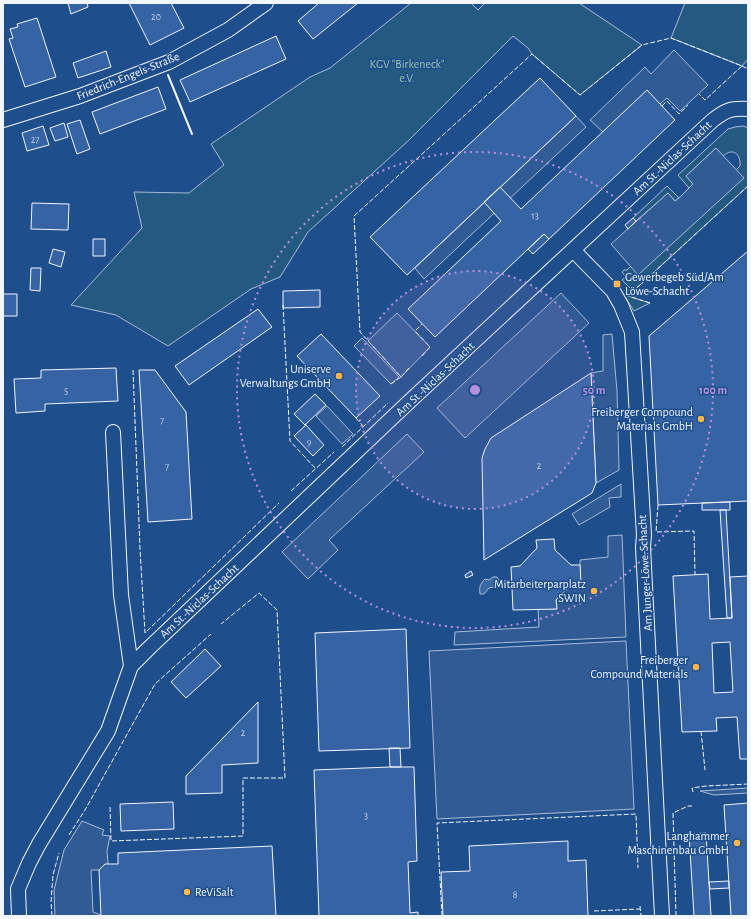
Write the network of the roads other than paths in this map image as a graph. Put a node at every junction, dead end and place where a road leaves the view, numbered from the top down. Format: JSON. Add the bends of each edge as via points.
{"nodes":[{"id":1,"x":266,"y":3,"type":"edge"},
{"id":2,"x":748,"y":109,"type":"edge"},
{"id":3,"x":3,"y":120,"type":"edge"},
{"id":4,"x":573,"y":250,"type":"junction"},
{"id":5,"x":113,"y":432,"type":"dead end"},
{"id":6,"x":131,"y":666,"type":"junction"},
{"id":7,"x":19,"y":916,"type":"edge"},
{"id":8,"x":662,"y":916,"type":"edge"}],
"edges":[{"from":1,"to":3,"type":"street","name":"Friedrich-Engels-Straße","via":[[228,30],[168,62],[80,96]]},
{"from":2,"to":4,"type":"street","name":"Am St.-Niclas-Schacht","via":[[738,108],[724,112],[713,120]]},
{"from":4,"to":6,"type":"street","name":"Am St.-Niclas-Schacht"},
{"from":4,"to":8,"type":"street","name":"Am Junger-Löwe-Schacht","via":[[613,291],[632,332]]},
{"from":5,"to":6,"type":"street","name":"Am St.-Niclas-Schacht","via":[[121,595]]},
{"from":6,"to":7,"type":"street","name":"Am St.-Niclas-Schacht","via":[[108,731],[29,863],[18,889]]}]}
